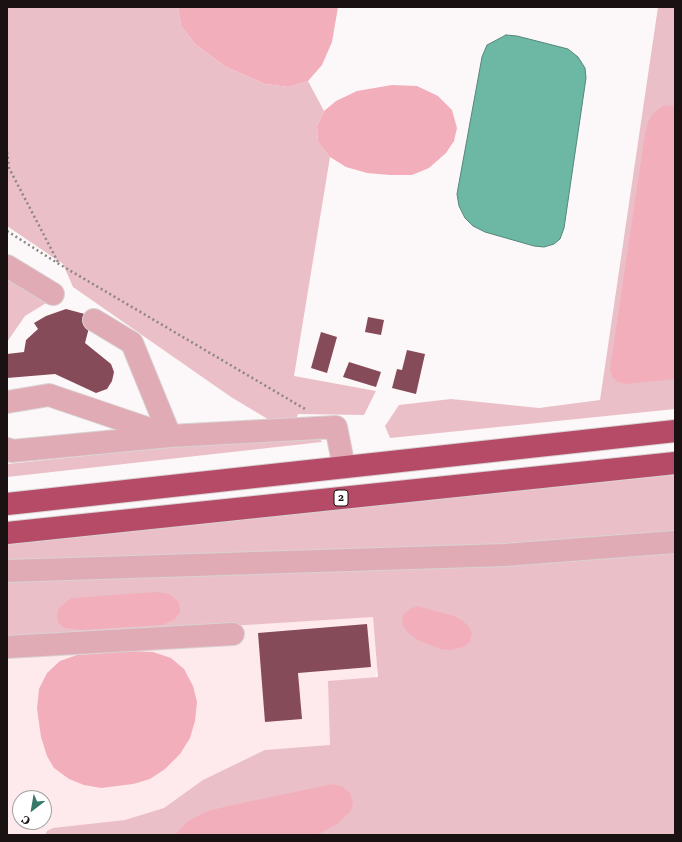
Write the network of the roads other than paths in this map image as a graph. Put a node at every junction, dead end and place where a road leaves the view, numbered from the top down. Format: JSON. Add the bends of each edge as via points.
{"nodes":[{"id":1,"x":7,"y":266,"type":"edge"},
{"id":2,"x":52,"y":294,"type":"dead end"},
{"id":3,"x":94,"y":320,"type":"dead end"},
{"id":4,"x":7,"y":402,"type":"edge"},
{"id":5,"x":675,"y":431,"type":"edge"},
{"id":6,"x":170,"y":436,"type":"junction"},
{"id":7,"x":7,"y":449,"type":"edge"},
{"id":8,"x":675,"y":463,"type":"edge"},
{"id":9,"x":344,"y":467,"type":"junction"},
{"id":10,"x":7,"y":504,"type":"edge"},
{"id":11,"x":7,"y":533,"type":"edge"},
{"id":12,"x":675,"y":542,"type":"edge"},
{"id":13,"x":7,"y":571,"type":"edge"},
{"id":14,"x":233,"y":634,"type":"dead end"},
{"id":15,"x":7,"y":647,"type":"edge"}],
"edges":[{"from":1,"to":2,"type":"street"},
{"from":3,"to":6,"type":"street","via":[[132,343]]},
{"from":4,"to":6,"type":"street","via":[[49,395]]},
{"from":5,"to":9,"type":"highway"},
{"from":6,"to":7,"type":"street","via":[[12,451]]},
{"from":6,"to":9,"type":"street","via":[[336,427]]},
{"from":8,"to":11,"type":"highway","number":"2"},
{"from":9,"to":10,"type":"highway"},
{"from":12,"to":13,"type":"street","via":[[504,555]]},
{"from":14,"to":15,"type":"street"}]}
